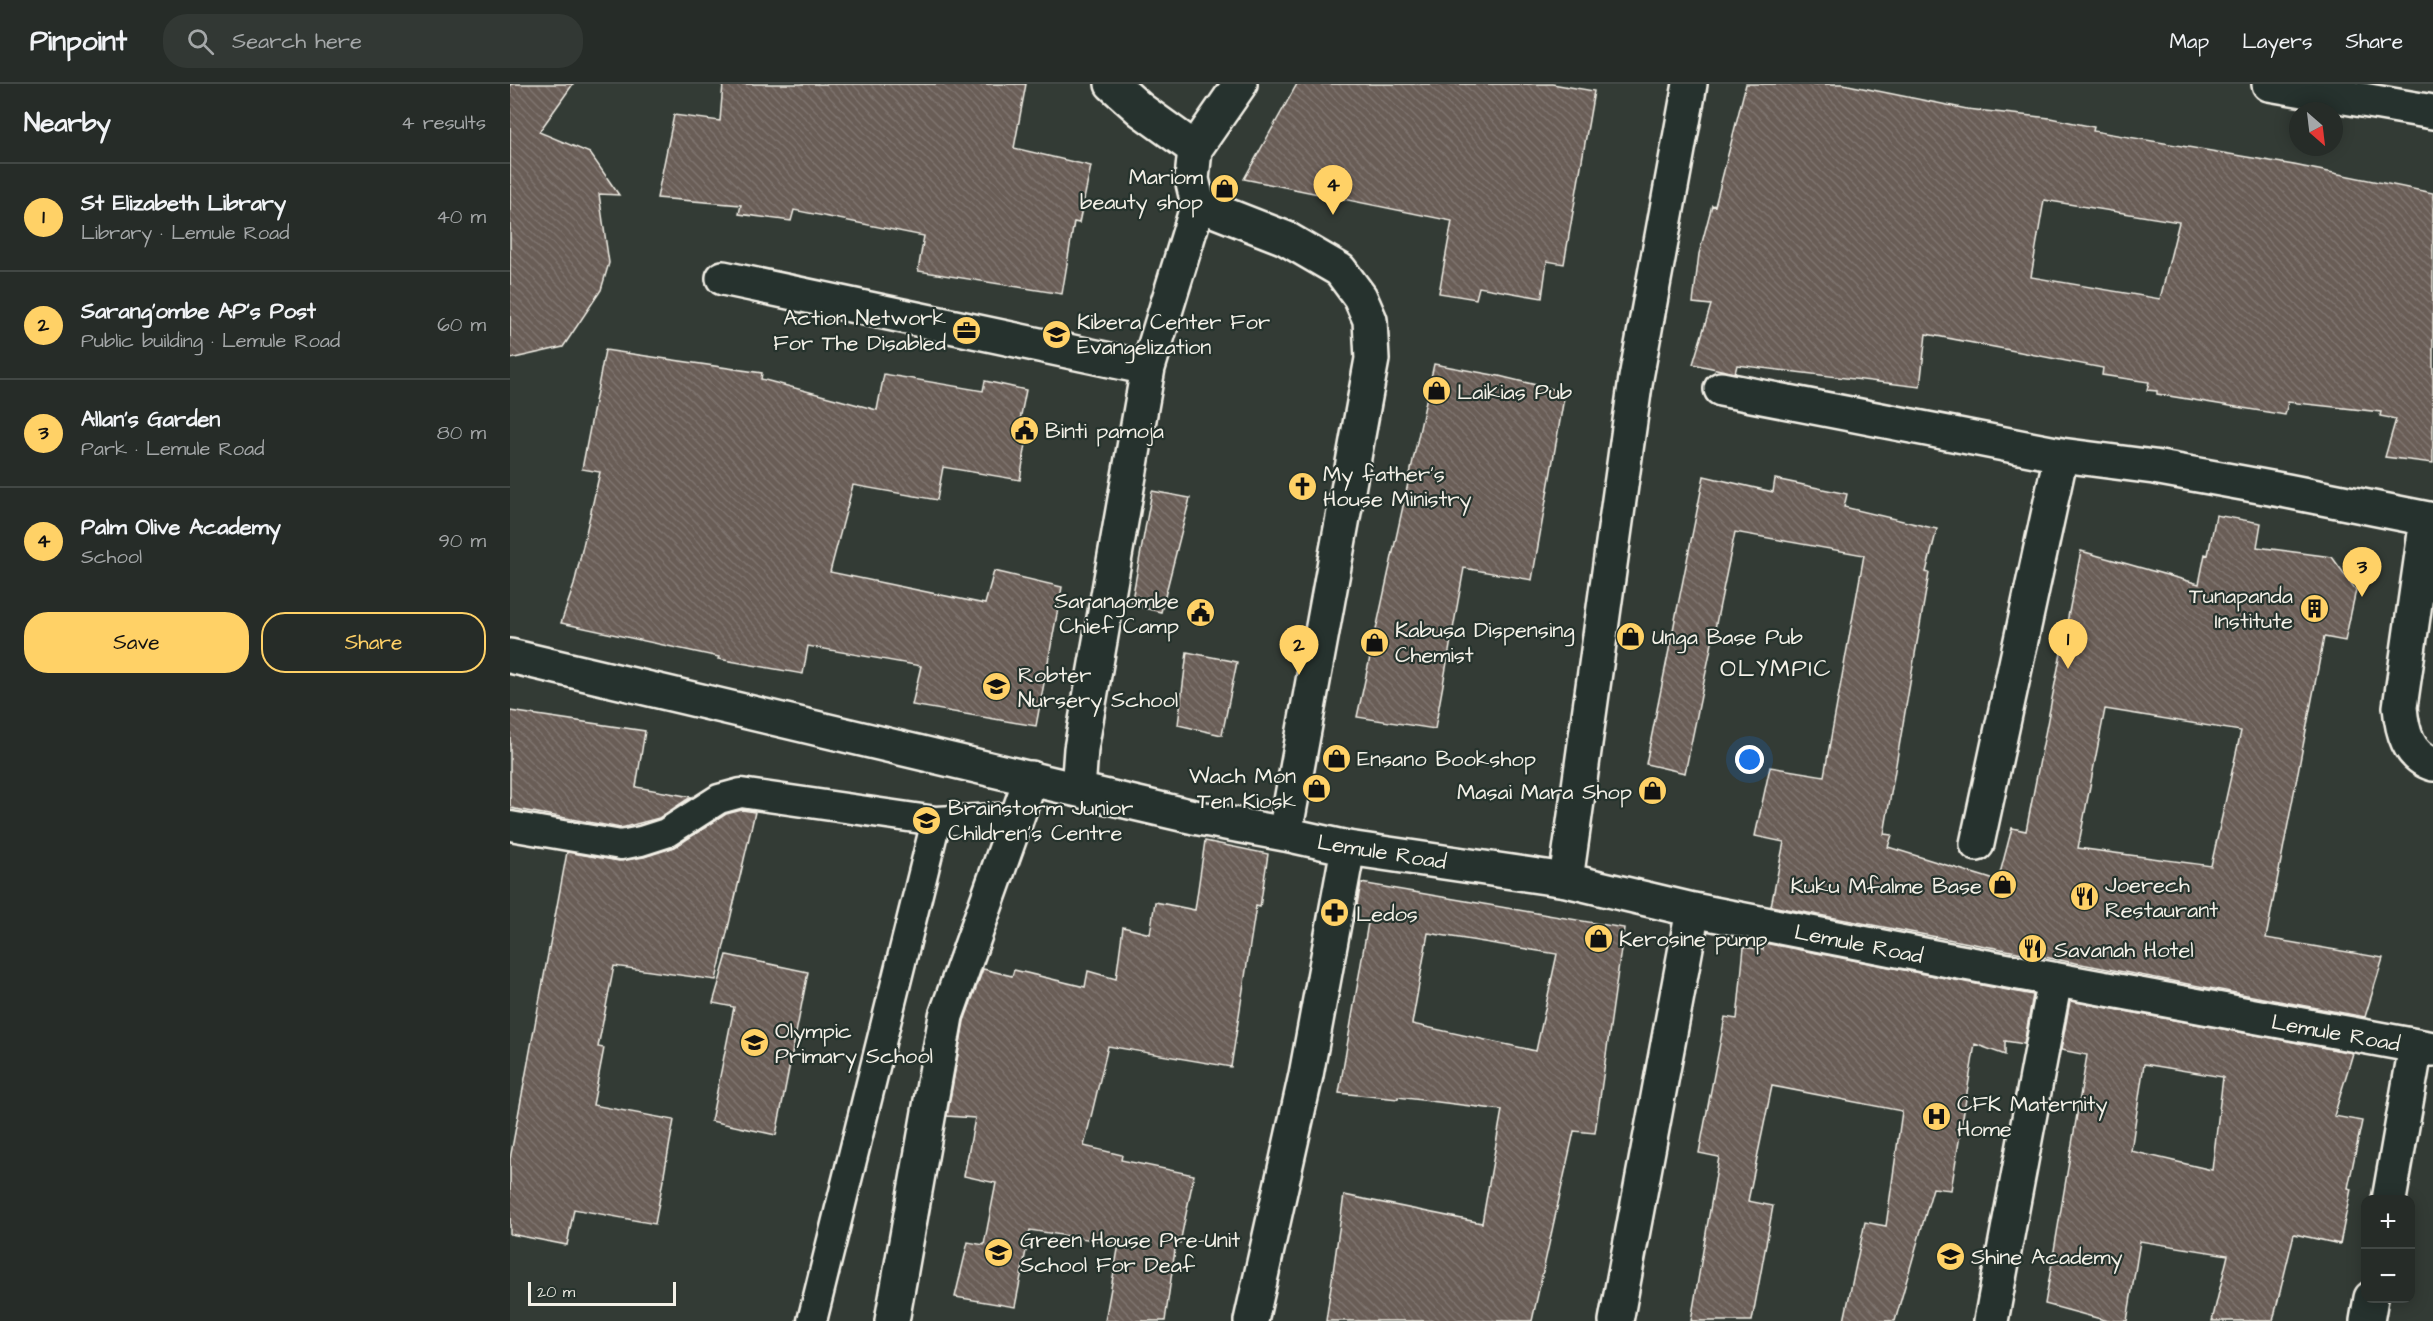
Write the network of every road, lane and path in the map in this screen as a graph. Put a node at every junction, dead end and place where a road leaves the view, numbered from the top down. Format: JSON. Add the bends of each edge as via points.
{"nodes":[{"id":1,"x":1112,"y":84,"type":"edge"},
{"id":2,"x":1240,"y":84,"type":"edge"},
{"id":3,"x":1690,"y":84,"type":"edge"},
{"id":4,"x":2269,"y":84,"type":"edge"},
{"id":5,"x":2303,"y":87,"type":"edge"},
{"id":6,"x":2433,"y":112,"type":"edge"},
{"id":7,"x":1195,"y":149,"type":"junction"},
{"id":8,"x":1198,"y":204,"type":"junction"},
{"id":9,"x":723,"y":278,"type":"dead end"},
{"id":10,"x":1148,"y":368,"type":"junction"},
{"id":11,"x":1721,"y":388,"type":"dead end"},
{"id":12,"x":2061,"y":455,"type":"junction"},
{"id":13,"x":2430,"y":520,"type":"edge"},
{"id":14,"x":510,"y":656,"type":"edge"},
{"id":15,"x":2433,"y":764,"type":"edge"},
{"id":16,"x":1031,"y":778,"type":"junction"},
{"id":17,"x":1078,"y":790,"type":"junction"},
{"id":18,"x":1017,"y":817,"type":"junction"},
{"id":19,"x":936,"y":821,"type":"junction"},
{"id":20,"x":510,"y":826,"type":"edge"},
{"id":21,"x":1285,"y":834,"type":"junction"},
{"id":22,"x":1977,"y":844,"type":"dead end"},
{"id":23,"x":1348,"y":848,"type":"junction"},
{"id":24,"x":1566,"y":880,"type":"junction"},
{"id":25,"x":1693,"y":909,"type":"junction"},
{"id":26,"x":2055,"y":980,"type":"junction"},
{"id":27,"x":2425,"y":1047,"type":"edge"},
{"id":28,"x":2390,"y":1195,"type":"edge"},
{"id":29,"x":2370,"y":1303,"type":"edge"},
{"id":30,"x":812,"y":1321,"type":"edge"},
{"id":31,"x":892,"y":1321,"type":"edge"},
{"id":32,"x":1251,"y":1321,"type":"edge"},
{"id":33,"x":1616,"y":1321,"type":"edge"},
{"id":34,"x":1991,"y":1321,"type":"edge"},
{"id":35,"x":2367,"y":1321,"type":"edge"}],
"edges":[{"from":1,"to":7,"type":"street"},
{"from":2,"to":7,"type":"street"},
{"from":3,"to":24,"type":"street","via":[[1636,378]]},
{"from":4,"to":5,"type":"street"},
{"from":5,"to":6,"type":"street"},
{"from":7,"to":8,"type":"street","via":[[1192,179]]},
{"from":8,"to":10,"type":"street"},
{"from":8,"to":21,"type":"street","via":[[1284,238],[1340,270],[1360,297],[1370,320],[1372,359]]},
{"from":9,"to":10,"type":"street"},
{"from":10,"to":17,"type":"street","via":[[1081,749]]},
{"from":11,"to":12,"type":"street"},
{"from":12,"to":13,"type":"street","via":[[2188,473]]},
{"from":12,"to":22,"type":"street"},
{"from":13,"to":15,"type":"street","via":[[2400,708],[2402,727],[2411,748]]},
{"from":14,"to":16,"type":"street","name":"Lemule Road"},
{"from":16,"to":17,"type":"street","name":"Lemule Road"},
{"from":16,"to":18,"type":"street"},
{"from":17,"to":21,"type":"street","name":"Lemule Road"},
{"from":18,"to":19,"type":"lane"},
{"from":18,"to":31,"type":"street","via":[[946,1016]]},
{"from":19,"to":20,"type":"lane","via":[[741,793],[719,799],[666,833],[621,844]]},
{"from":19,"to":30,"type":"lane"},
{"from":21,"to":23,"type":"street","name":"Lemule Road"},
{"from":23,"to":24,"type":"street","name":"Lemule Road"},
{"from":23,"to":32,"type":"street","via":[[1306,1075]]},
{"from":24,"to":25,"type":"street","name":"Lemule Road"},
{"from":25,"to":26,"type":"street","name":"Lemule Road"},
{"from":25,"to":33,"type":"street"},
{"from":26,"to":27,"type":"street","name":"Lemule Road"},
{"from":26,"to":34,"type":"street"},
{"from":27,"to":28,"type":"street"},
{"from":29,"to":35,"type":"street"}]}
